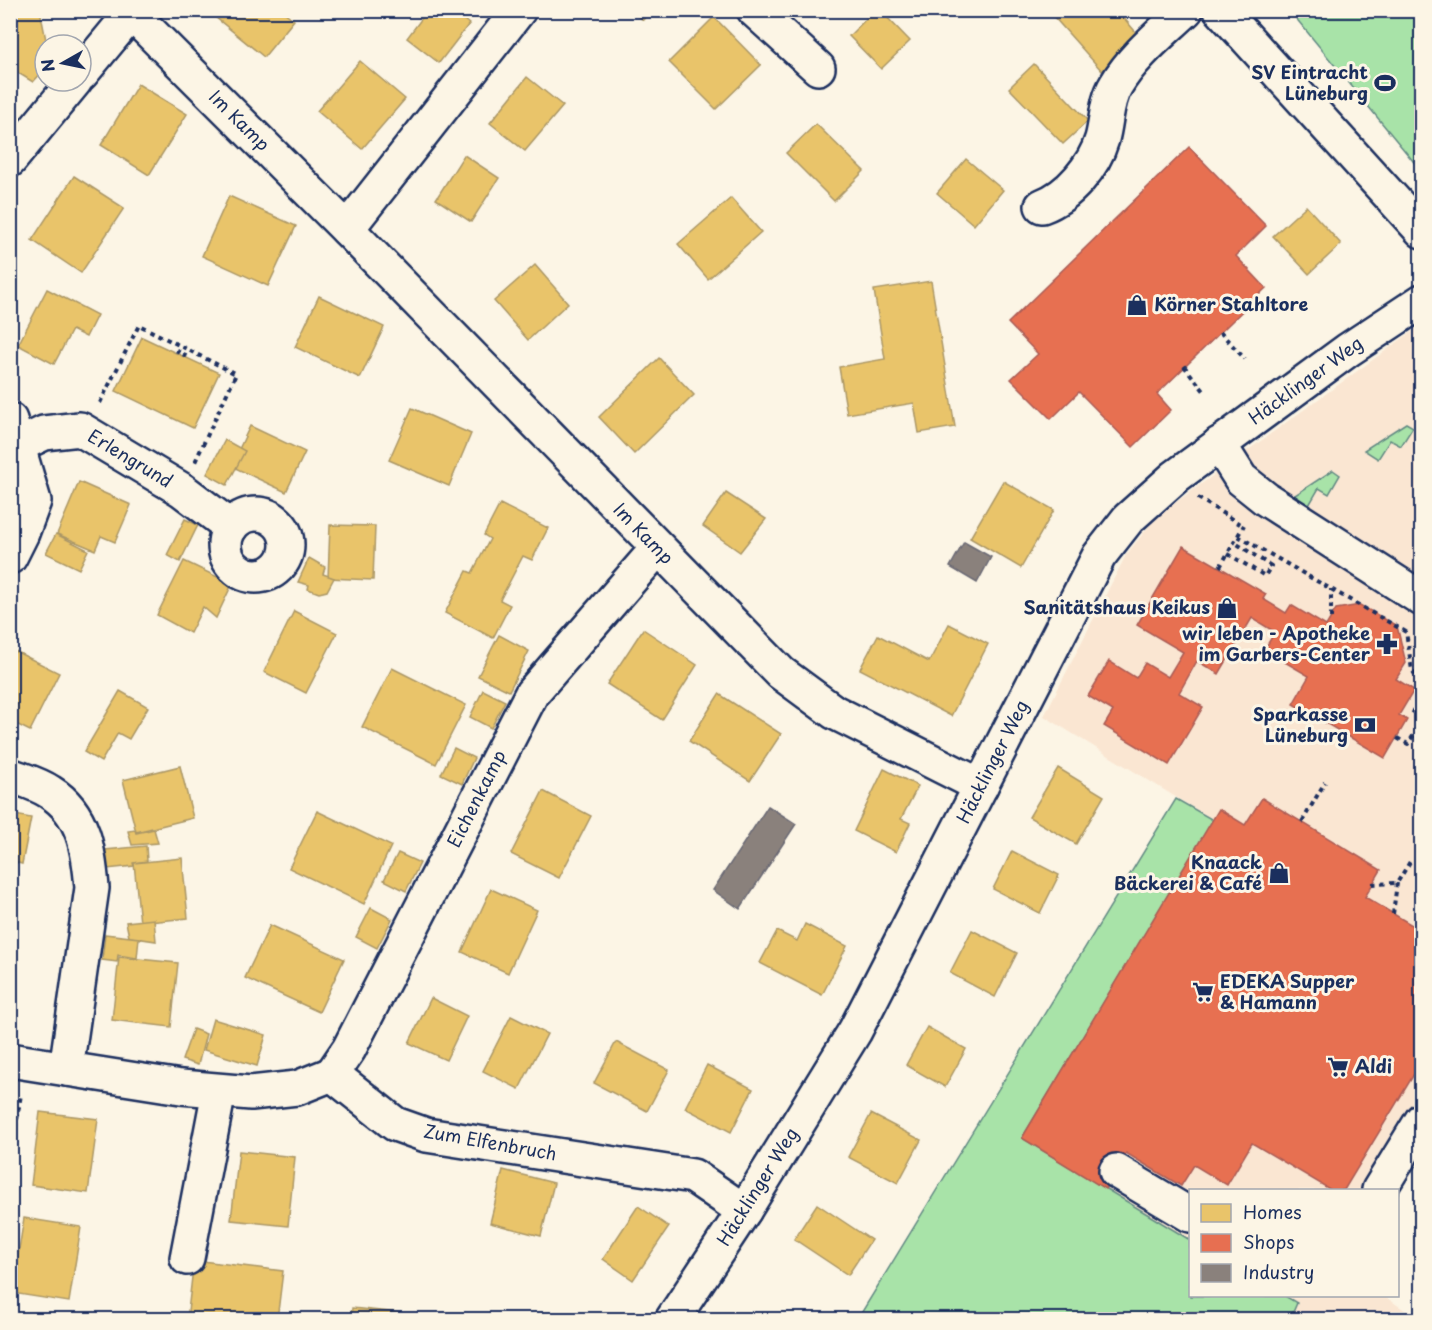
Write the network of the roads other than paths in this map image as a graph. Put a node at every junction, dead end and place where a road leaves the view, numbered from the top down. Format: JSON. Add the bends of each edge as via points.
{"nodes":[{"id":1,"x":519,"y":10,"type":"edge"},
{"id":2,"x":754,"y":10,"type":"edge"},
{"id":3,"x":1186,"y":10,"type":"edge"},
{"id":4,"x":1221,"y":10,"type":"edge"},
{"id":5,"x":130,"y":11,"type":"edge"},
{"id":6,"x":93,"y":59,"type":"edge"},
{"id":7,"x":818,"y":68,"type":"dead end"},
{"id":8,"x":65,"y":93,"type":"edge"},
{"id":9,"x":10,"y":160,"type":"edge"},
{"id":10,"x":1042,"y":206,"type":"dead end"},
{"id":11,"x":347,"y":229,"type":"junction"},
{"id":12,"x":1422,"y":231,"type":"edge"},
{"id":13,"x":1422,"y":301,"type":"edge"},
{"id":14,"x":15,"y":432,"type":"edge"},
{"id":15,"x":1219,"y":444,"type":"junction"},
{"id":16,"x":231,"y":527,"type":"dead end"},
{"id":17,"x":657,"y":549,"type":"junction"},
{"id":18,"x":10,"y":557,"type":"edge"},
{"id":19,"x":1422,"y":599,"type":"edge"},
{"id":20,"x":10,"y":775,"type":"edge"},
{"id":21,"x":981,"y":786,"type":"junction"},
{"id":22,"x":18,"y":1061,"type":"edge"},
{"id":23,"x":66,"y":1069,"type":"junction"},
{"id":24,"x":332,"y":1074,"type":"junction"},
{"id":25,"x":219,"y":1091,"type":"junction"},
{"id":26,"x":1422,"y":1120,"type":"edge"},
{"id":27,"x":1116,"y":1171,"type":"dead end"},
{"id":28,"x":1380,"y":1189,"type":"edge"},
{"id":29,"x":744,"y":1211,"type":"junction"},
{"id":30,"x":1189,"y":1214,"type":"edge"},
{"id":31,"x":187,"y":1258,"type":"dead end"},
{"id":32,"x":672,"y":1320,"type":"edge"}],
"edges":[{"from":1,"to":11,"type":"street"},
{"from":2,"to":7,"type":"street"},
{"from":3,"to":10,"type":"street","via":[[1116,84],[1102,140],[1089,166],[1073,186]]},
{"from":4,"to":12,"type":"street"},
{"from":5,"to":6,"type":"street"},
{"from":5,"to":11,"type":"street","name":"Im Kamp"},
{"from":8,"to":9,"type":"street"},
{"from":11,"to":17,"type":"street","name":"Im Kamp"},
{"from":13,"to":15,"type":"street","name":"Häcklinger Weg"},
{"from":14,"to":16,"type":"street","name":"Erlengrund","via":[[80,429],[182,490]]},
{"from":14,"to":18,"type":"street","name":"Erlengrund","via":[[34,501]]},
{"from":15,"to":19,"type":"street","via":[[1241,479],[1266,499]]},
{"from":15,"to":21,"type":"street","name":"Häcklinger Weg","via":[[1128,519],[1099,556]]},
{"from":17,"to":21,"type":"street","name":"Im Kamp","via":[[781,673],[834,712]]},
{"from":17,"to":24,"type":"street","name":"Eichenkamp","via":[[532,693],[349,1049]]},
{"from":20,"to":23,"type":"street","via":[[50,792],[72,811],[84,834],[89,860],[92,888]]},
{"from":21,"to":29,"type":"street","name":"Häcklinger Weg","via":[[855,1031]]},
{"from":22,"to":23,"type":"street"},
{"from":23,"to":25,"type":"street"},
{"from":24,"to":25,"type":"street","via":[[297,1088],[251,1094]]},
{"from":24,"to":29,"type":"street","name":"Zum Elfenbruch","via":[[395,1124],[426,1134],[693,1176]]},
{"from":25,"to":31,"type":"street"},
{"from":26,"to":28,"type":"street"},
{"from":27,"to":30,"type":"street"},
{"from":29,"to":32,"type":"street","name":"Häcklinger Weg"}]}
